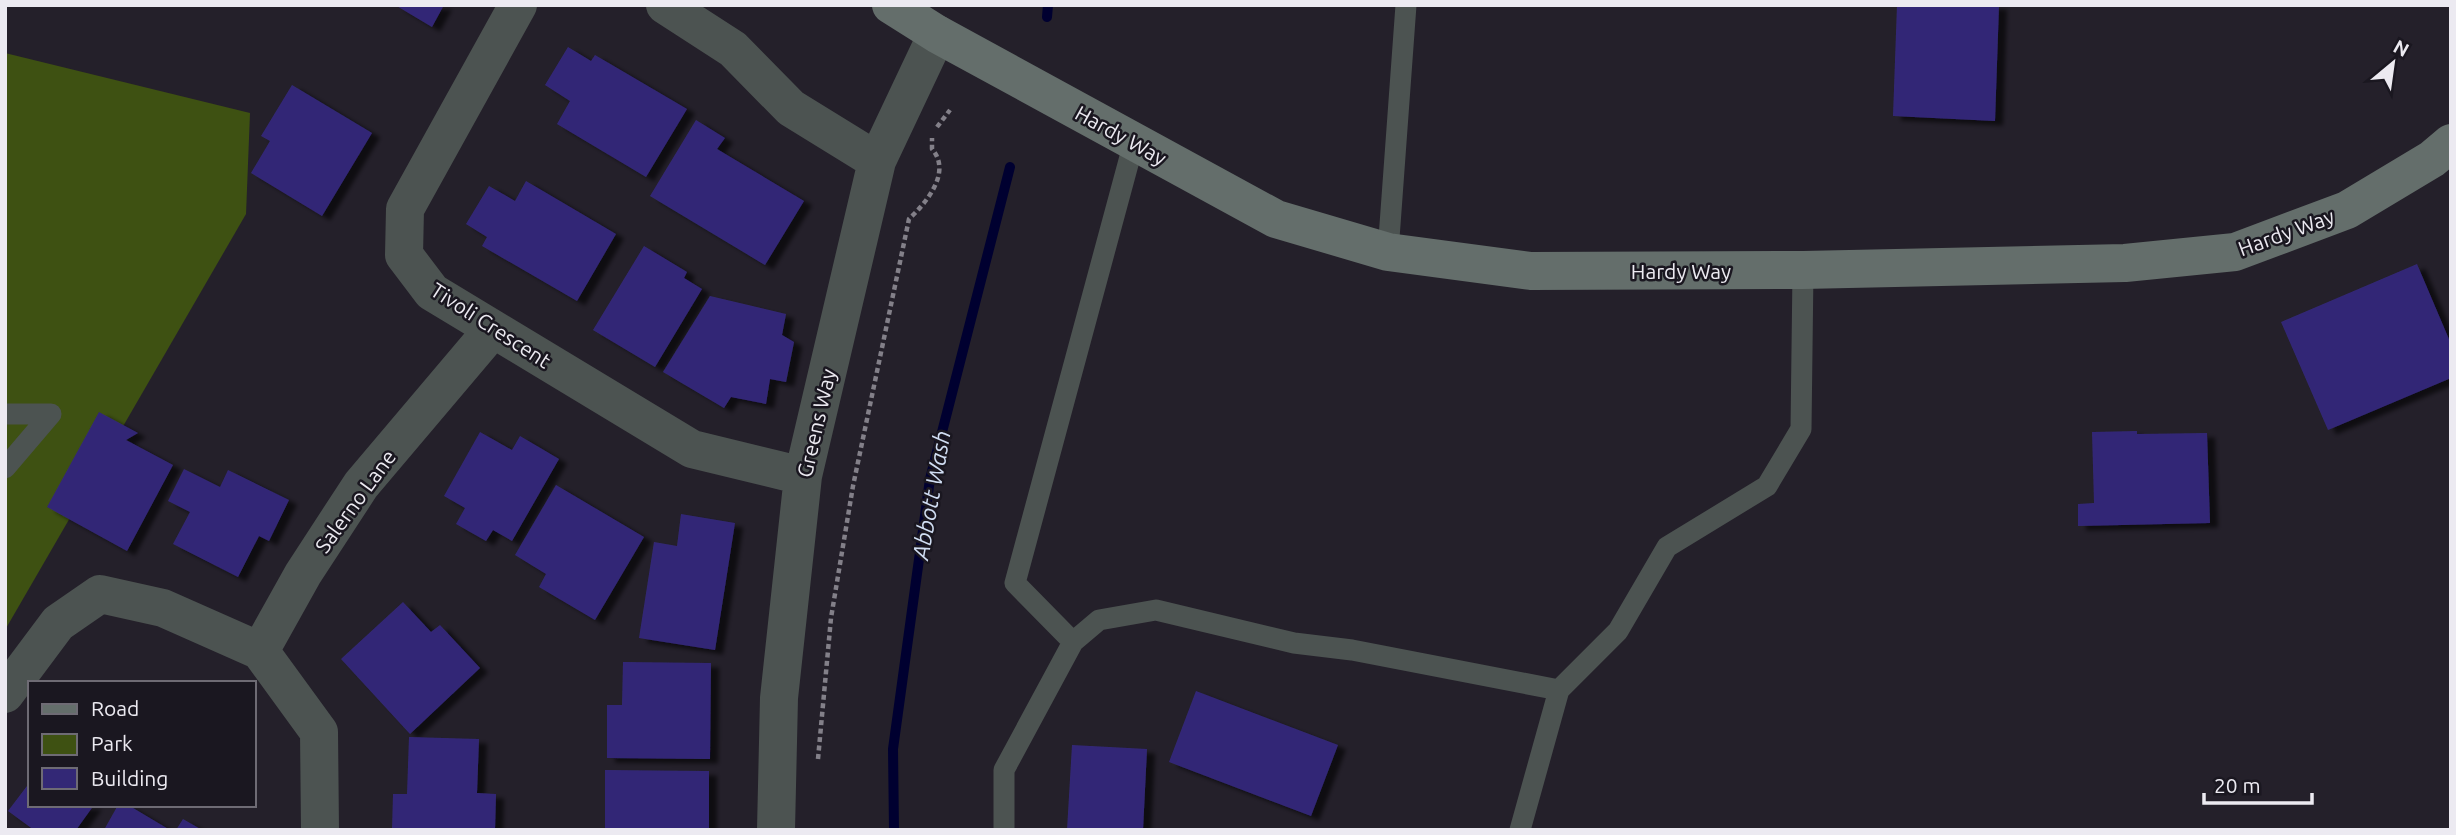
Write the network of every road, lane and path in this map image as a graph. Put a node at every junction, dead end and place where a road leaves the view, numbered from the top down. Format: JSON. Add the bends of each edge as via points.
{"nodes":[{"id":1,"x":518,"y":5,"type":"edge"},
{"id":2,"x":665,"y":5,"type":"edge"},
{"id":3,"x":891,"y":5,"type":"edge"},
{"id":4,"x":908,"y":5,"type":"edge"},
{"id":5,"x":1405,"y":5,"type":"edge"},
{"id":6,"x":937,"y":34,"type":"junction"},
{"id":7,"x":950,"y":110,"type":"dead end"},
{"id":8,"x":1134,"y":142,"type":"junction"},
{"id":9,"x":2451,"y":143,"type":"edge"},
{"id":10,"x":877,"y":161,"type":"junction"},
{"id":11,"x":1388,"y":252,"type":"junction"},
{"id":12,"x":1803,"y":270,"type":"junction"},
{"id":13,"x":493,"y":329,"type":"junction"},
{"id":14,"x":5,"y":414,"type":"edge"},
{"id":15,"x":5,"y":468,"type":"edge"},
{"id":16,"x":803,"y":476,"type":"junction"},
{"id":17,"x":1073,"y":642,"type":"junction"},
{"id":18,"x":260,"y":651,"type":"junction"},
{"id":19,"x":1559,"y":690,"type":"junction"},
{"id":20,"x":5,"y":694,"type":"edge"},
{"id":21,"x":817,"y":770,"type":"dead end"},
{"id":22,"x":320,"y":830,"type":"edge"},
{"id":23,"x":776,"y":830,"type":"edge"},
{"id":24,"x":1004,"y":830,"type":"edge"},
{"id":25,"x":1520,"y":830,"type":"edge"}],
"edges":[{"from":1,"to":13,"type":"street","name":"Tivoli Crescent","via":[[405,209],[404,255],[432,292]]},
{"from":2,"to":10,"type":"street","via":[[733,48],[791,108]]},
{"from":3,"to":6,"type":"main road","name":"Hardy Way"},
{"from":4,"to":6,"type":"main road","name":"Hardy Way"},
{"from":5,"to":11,"type":"lane"},
{"from":6,"to":8,"type":"main road","name":"Hardy Way"},
{"from":6,"to":10,"type":"street","name":"Greens Way"},
{"from":7,"to":21,"type":"path","via":[[932,141],[940,169],[929,200],[909,219],[853,485],[831,618]]},
{"from":8,"to":11,"type":"main road","name":"Hardy Way","via":[[1276,219]]},
{"from":8,"to":17,"type":"lane","via":[[1015,583]]},
{"from":9,"to":12,"type":"main road","name":"Hardy Way","via":[[2347,210],[2235,252],[2125,263]]},
{"from":10,"to":16,"type":"street","name":"Greens Way"},
{"from":11,"to":12,"type":"main road","name":"Hardy Way","via":[[1531,271]]},
{"from":12,"to":19,"type":"lane","via":[[1801,429],[1767,486],[1667,547],[1618,631]]},
{"from":13,"to":16,"type":"street","name":"Tivoli Crescent","via":[[692,449]]},
{"from":13,"to":18,"type":"street","name":"Salerno Lane","via":[[361,485]]},
{"from":14,"to":15,"type":"lane","via":[[51,414]]},
{"from":16,"to":23,"type":"street","name":"Greens Way","via":[[779,698]]},
{"from":17,"to":19,"type":"lane","via":[[1099,620],[1156,610],[1294,643]]},
{"from":17,"to":24,"type":"lane","via":[[1004,770]]},
{"from":18,"to":20,"type":"street","via":[[163,608],[100,594],[58,622]]},
{"from":18,"to":22,"type":"street","via":[[319,732]]},
{"from":19,"to":25,"type":"lane"}]}
